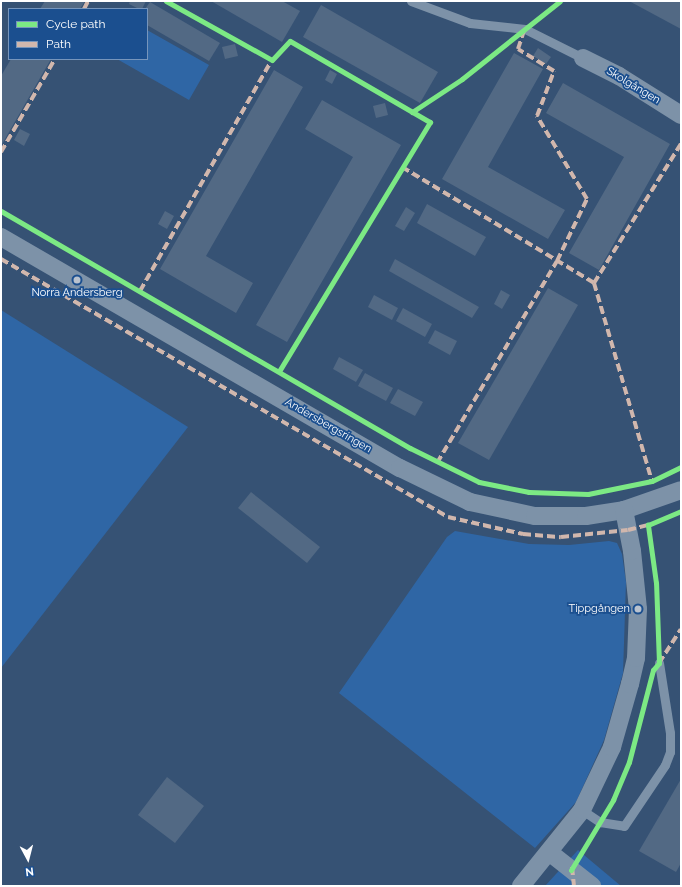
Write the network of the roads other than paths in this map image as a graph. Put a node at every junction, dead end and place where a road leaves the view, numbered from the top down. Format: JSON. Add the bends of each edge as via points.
{"nodes":[{"id":1,"x":412,"y":1,"type":"edge"},
{"id":2,"x":583,"y":58,"type":"joint"},
{"id":3,"x":681,"y":115,"type":"edge"},
{"id":4,"x":1,"y":237,"type":"edge"},
{"id":5,"x":681,"y":490,"type":"edge"},
{"id":6,"x":624,"y":510,"type":"junction"},
{"id":7,"x":659,"y":663,"type":"dead end"},
{"id":8,"x":582,"y":810,"type":"junction"},
{"id":9,"x":549,"y":852,"type":"junction"},
{"id":10,"x":521,"y":886,"type":"edge"},
{"id":11,"x":592,"y":886,"type":"edge"}],
"edges":[{"from":1,"to":2,"type":"lane","via":[[470,23],[525,29]]},
{"from":2,"to":3,"type":"street","name":"Skolgången","via":[[619,76]]},
{"from":4,"to":6,"type":"street","name":"Andersbergsringen","via":[[441,490],[470,502],[535,516],[586,516]]},
{"from":5,"to":6,"type":"street","name":"Andersbergsringen"},
{"from":6,"to":8,"type":"street","via":[[636,577],[636,658],[612,747]]},
{"from":7,"to":8,"type":"lane","via":[[670,733],[670,752],[665,765],[624,826],[600,822]]},
{"from":8,"to":9,"type":"street"},
{"from":9,"to":10,"type":"street"},
{"from":9,"to":11,"type":"street"}]}
